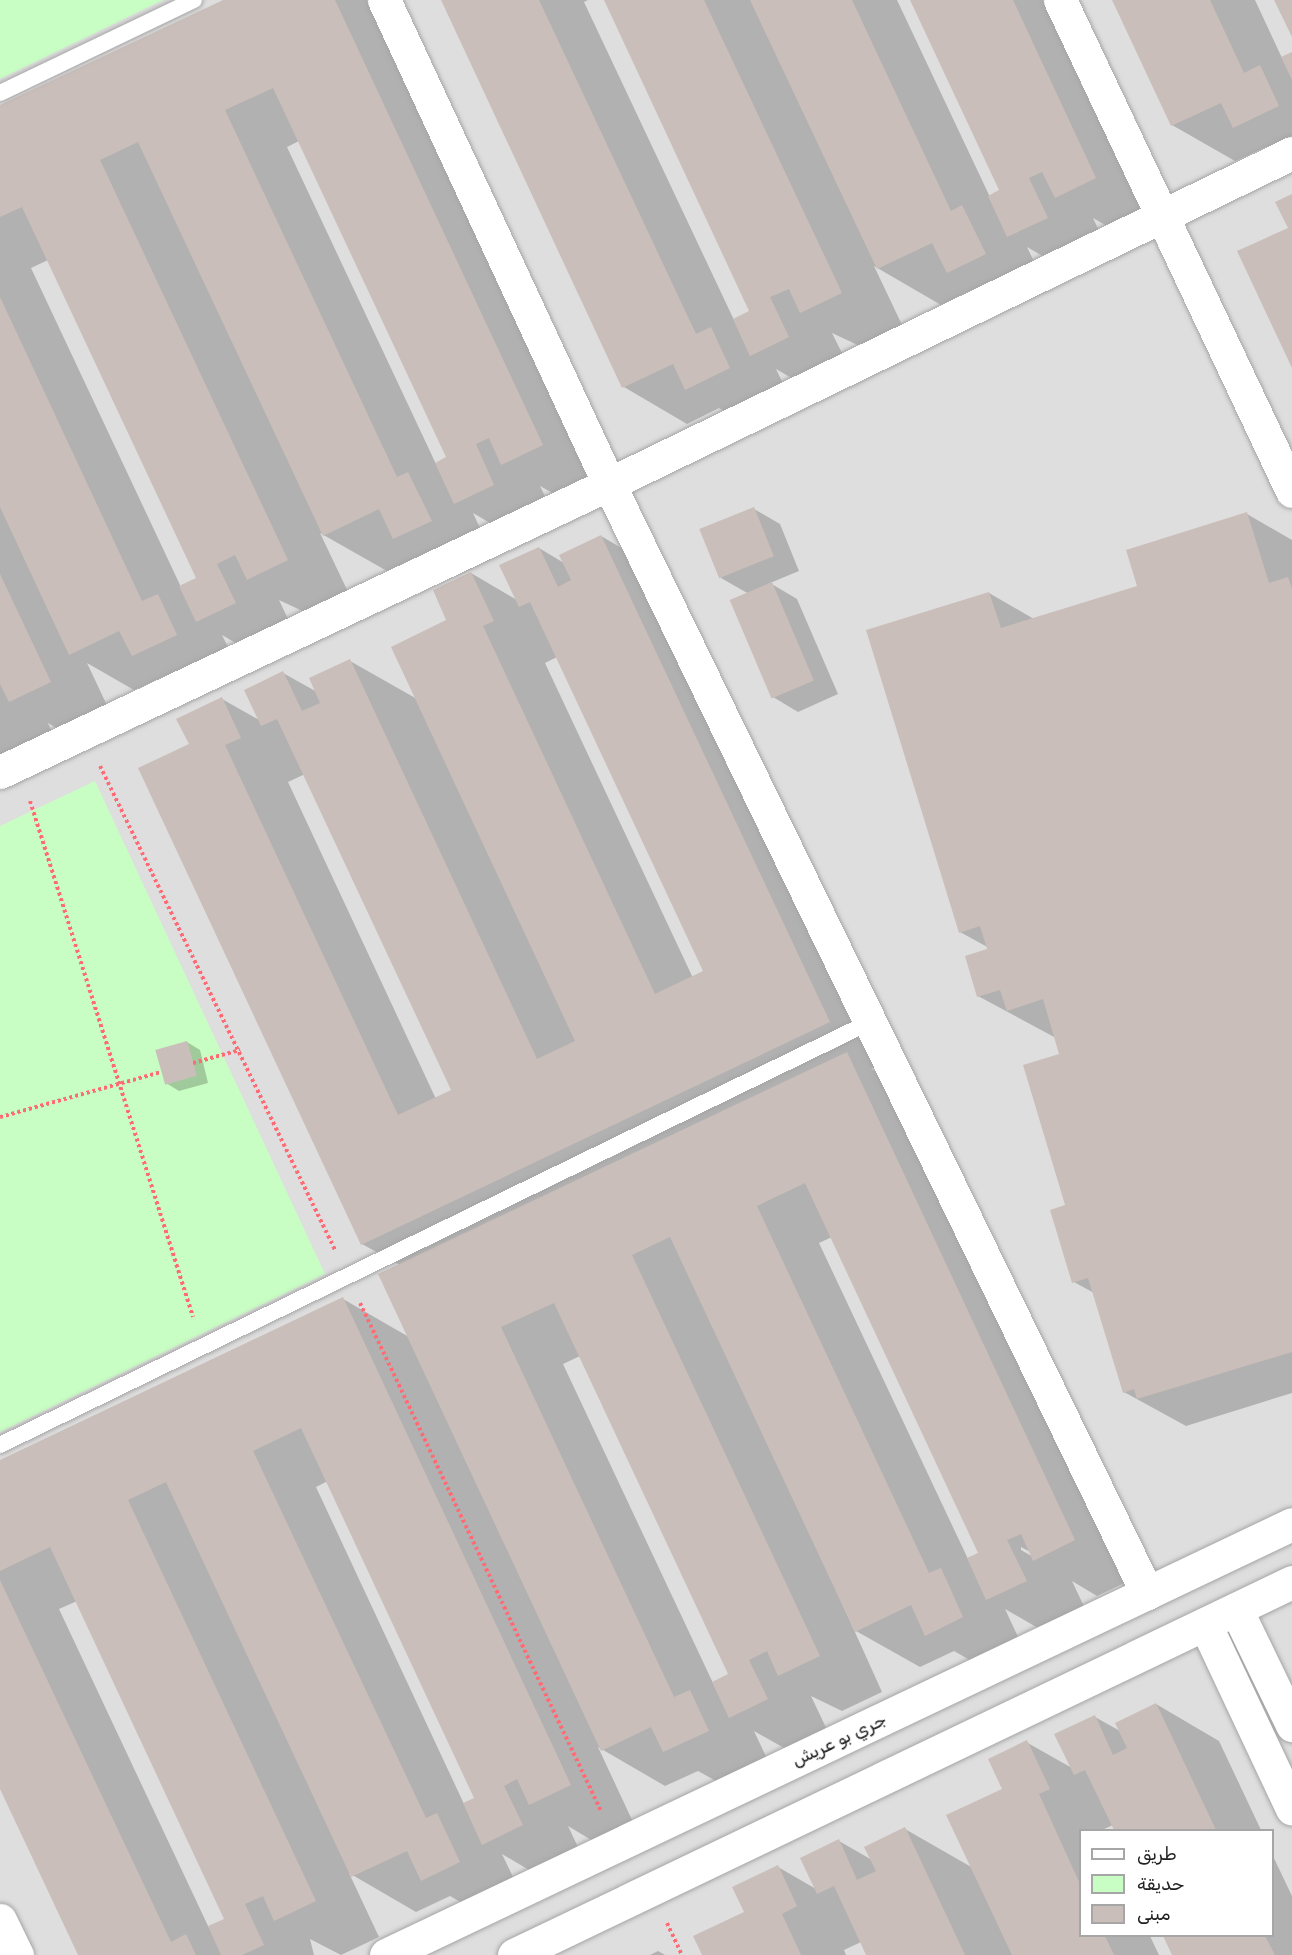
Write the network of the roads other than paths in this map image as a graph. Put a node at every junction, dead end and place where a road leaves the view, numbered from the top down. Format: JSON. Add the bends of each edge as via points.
{"nodes":[{"id":1,"x":194,"y":0,"type":"edge"},
{"id":2,"x":384,"y":0,"type":"edge"},
{"id":3,"x":1059,"y":0,"type":"edge"},
{"id":4,"x":0,"y":93,"type":"edge"},
{"id":5,"x":1292,"y":153,"type":"edge"},
{"id":6,"x":1161,"y":216,"type":"junction"},
{"id":7,"x":609,"y":484,"type":"junction"},
{"id":8,"x":1292,"y":491,"type":"edge"},
{"id":9,"x":9,"y":768,"type":"edge"},
{"id":10,"x":870,"y":1022,"type":"junction"},
{"id":11,"x":0,"y":1445,"type":"edge"},
{"id":12,"x":1292,"y":1524,"type":"edge"},
{"id":13,"x":1292,"y":1582,"type":"edge"},
{"id":14,"x":1147,"y":1593,"type":"junction"},
{"id":15,"x":1236,"y":1609,"type":"junction"},
{"id":16,"x":1204,"y":1624,"type":"junction"},
{"id":17,"x":1292,"y":1725,"type":"edge"},
{"id":18,"x":1292,"y":1809,"type":"edge"},
{"id":19,"x":0,"y":1920,"type":"edge"},
{"id":20,"x":17,"y":1955,"type":"edge"},
{"id":21,"x":386,"y":1955,"type":"edge"},
{"id":22,"x":514,"y":1955,"type":"edge"}],
"edges":[{"from":1,"to":4,"type":"lane"},
{"from":2,"to":7,"type":"street"},
{"from":3,"to":6,"type":"street"},
{"from":5,"to":6,"type":"street"},
{"from":6,"to":7,"type":"street"},
{"from":6,"to":8,"type":"street"},
{"from":7,"to":9,"type":"street"},
{"from":7,"to":10,"type":"street"},
{"from":10,"to":11,"type":"lane"},
{"from":10,"to":14,"type":"street"},
{"from":12,"to":14,"type":"street","name":"جري بو عريش"},
{"from":13,"to":15,"type":"street"},
{"from":14,"to":21,"type":"street","name":"جري بو عريش"},
{"from":15,"to":16,"type":"street"},
{"from":15,"to":17,"type":"street"},
{"from":16,"to":18,"type":"street"},
{"from":16,"to":22,"type":"street"},
{"from":19,"to":20,"type":"street"}]}
